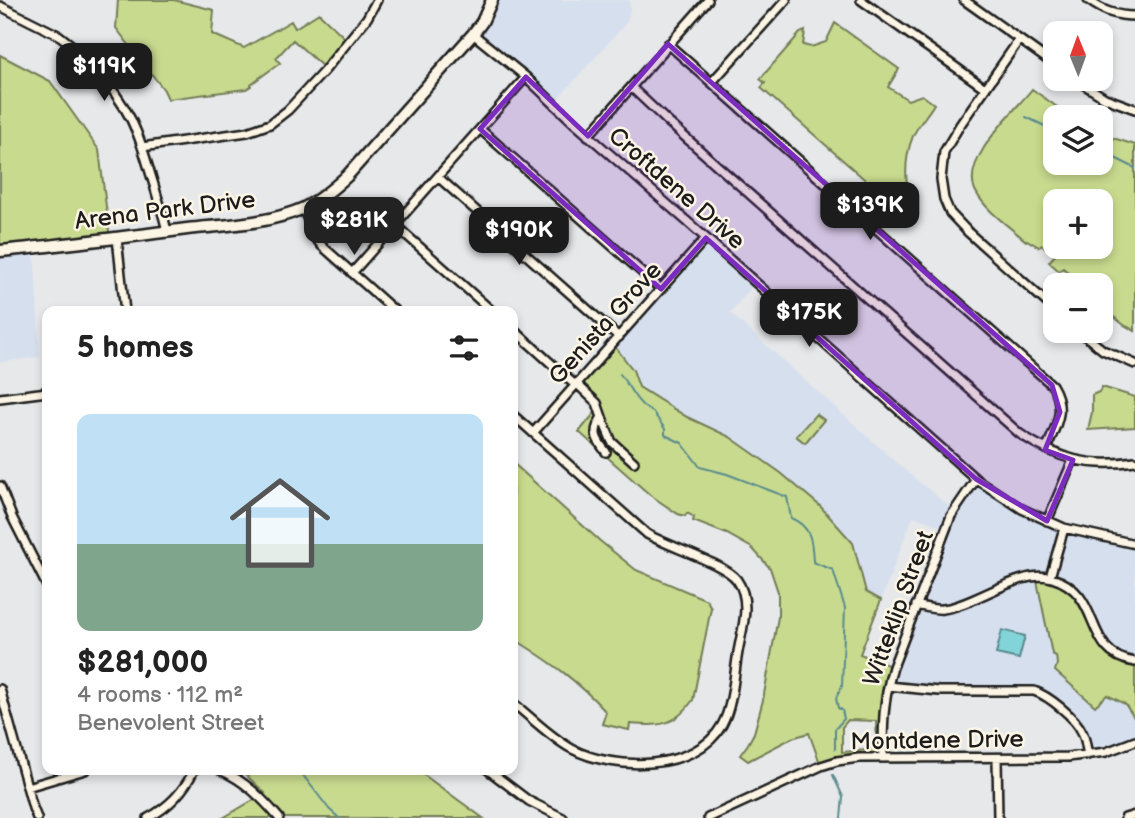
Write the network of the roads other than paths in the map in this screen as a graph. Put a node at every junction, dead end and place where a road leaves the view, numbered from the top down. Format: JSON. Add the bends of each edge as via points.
{"nodes":[{"id":1,"x":377,"y":0,"type":"edge"},
{"id":2,"x":492,"y":0,"type":"edge"},
{"id":3,"x":708,"y":0,"type":"edge"},
{"id":4,"x":786,"y":0,"type":"edge"},
{"id":5,"x":861,"y":0,"type":"edge"},
{"id":6,"x":964,"y":0,"type":"edge"},
{"id":7,"x":1088,"y":0,"type":"edge"},
{"id":8,"x":0,"y":6,"type":"edge"},
{"id":9,"x":1135,"y":16,"type":"edge"},
{"id":10,"x":473,"y":34,"type":"junction"},
{"id":11,"x":1019,"y":40,"type":"junction"},
{"id":12,"x":668,"y":44,"type":"junction"},
{"id":13,"x":1043,"y":57,"type":"edge"},
{"id":14,"x":526,"y":78,"type":"junction"},
{"id":15,"x":712,"y":82,"type":"junction"},
{"id":16,"x":631,"y":87,"type":"junction"},
{"id":17,"x":985,"y":88,"type":"junction"},
{"id":18,"x":1094,"y":91,"type":"edge"},
{"id":19,"x":1135,"y":109,"type":"edge"},
{"id":20,"x":480,"y":130,"type":"junction"},
{"id":21,"x":588,"y":136,"type":"junction"},
{"id":22,"x":142,"y":147,"type":"junction"},
{"id":23,"x":438,"y":177,"type":"junction"},
{"id":24,"x":303,"y":208,"type":"junction"},
{"id":25,"x":394,"y":225,"type":"junction"},
{"id":26,"x":167,"y":232,"type":"junction"},
{"id":27,"x":117,"y":238,"type":"junction"},
{"id":28,"x":706,"y":238,"type":"junction"},
{"id":29,"x":0,"y":251,"type":"edge"},
{"id":30,"x":352,"y":273,"type":"junction"},
{"id":31,"x":661,"y":289,"type":"junction"},
{"id":32,"x":1043,"y":299,"type":"edge"},
{"id":33,"x":124,"y":306,"type":"edge"},
{"id":34,"x":389,"y":306,"type":"edge"},
{"id":35,"x":485,"y":306,"type":"edge"},
{"id":36,"x":518,"y":333,"type":"edge"},
{"id":37,"x":619,"y":337,"type":"junction"},
{"id":38,"x":1094,"y":343,"type":"edge"},
{"id":39,"x":1135,"y":364,"type":"edge"},
{"id":40,"x":576,"y":384,"type":"junction"},
{"id":41,"x":42,"y":393,"type":"edge"},
{"id":42,"x":0,"y":398,"type":"edge"},
{"id":43,"x":602,"y":417,"type":"junction"},
{"id":44,"x":518,"y":420,"type":"edge"},
{"id":45,"x":533,"y":433,"type":"junction"},
{"id":46,"x":1046,"y":449,"type":"junction"},
{"id":47,"x":606,"y":452,"type":"dead end"},
{"id":48,"x":1073,"y":460,"type":"junction"},
{"id":49,"x":1135,"y":461,"type":"edge"},
{"id":50,"x":634,"y":462,"type":"dead end"},
{"id":51,"x":976,"y":479,"type":"junction"},
{"id":52,"x":0,"y":486,"type":"edge"},
{"id":53,"x":1047,"y":521,"type":"junction"},
{"id":54,"x":1064,"y":528,"type":"junction"},
{"id":55,"x":1135,"y":544,"type":"edge"},
{"id":56,"x":42,"y":576,"type":"edge"},
{"id":57,"x":1050,"y":577,"type":"junction"},
{"id":58,"x":916,"y":605,"type":"junction"},
{"id":59,"x":1135,"y":662,"type":"edge"},
{"id":60,"x":888,"y":686,"type":"junction"},
{"id":61,"x":0,"y":689,"type":"edge"},
{"id":62,"x":518,"y":707,"type":"edge"},
{"id":63,"x":1135,"y":741,"type":"edge"},
{"id":64,"x":1088,"y":755,"type":"junction"},
{"id":65,"x":883,"y":758,"type":"junction"},
{"id":66,"x":997,"y":758,"type":"junction"},
{"id":67,"x":67,"y":775,"type":"edge"},
{"id":68,"x":191,"y":775,"type":"edge"},
{"id":69,"x":231,"y":775,"type":"edge"},
{"id":70,"x":495,"y":775,"type":"edge"},
{"id":71,"x":27,"y":786,"type":"junction"},
{"id":72,"x":1135,"y":815,"type":"edge"},
{"id":73,"x":37,"y":818,"type":"edge"},
{"id":74,"x":148,"y":818,"type":"edge"},
{"id":75,"x":279,"y":818,"type":"edge"},
{"id":76,"x":563,"y":818,"type":"edge"},
{"id":77,"x":708,"y":818,"type":"edge"},
{"id":78,"x":998,"y":818,"type":"edge"},
{"id":79,"x":1125,"y":818,"type":"edge"}],
"edges":[{"from":1,"to":22,"type":"street","via":[[368,19],[325,70],[270,124],[247,132]]},
{"from":2,"to":10,"type":"street","name":"Arena Park Drive"},
{"from":3,"to":12,"type":"street"},
{"from":4,"to":15,"type":"street"},
{"from":5,"to":17,"type":"street"},
{"from":6,"to":11,"type":"street"},
{"from":7,"to":9,"type":"street","via":[[1107,12]]},
{"from":8,"to":22,"type":"street","via":[[60,36],[86,58],[120,100]]},
{"from":10,"to":14,"type":"street","name":"Croftdene Drive"},
{"from":10,"to":24,"type":"street","name":"Arena Park Drive","via":[[347,176]]},
{"from":11,"to":13,"type":"street"},
{"from":11,"to":17,"type":"street"},
{"from":12,"to":15,"type":"street"},
{"from":12,"to":16,"type":"street"},
{"from":14,"to":20,"type":"street"},
{"from":14,"to":21,"type":"street","name":"Croftdene Drive"},
{"from":15,"to":46,"type":"street","via":[[1052,385],[1060,412]]},
{"from":16,"to":21,"type":"street"},
{"from":16,"to":46,"type":"street","via":[[1004,421]]},
{"from":17,"to":32,"type":"street","via":[[944,152],[944,199],[969,233]]},
{"from":18,"to":19,"type":"street"},
{"from":20,"to":23,"type":"street"},
{"from":20,"to":31,"type":"street"},
{"from":21,"to":28,"type":"street","name":"Croftdene Drive"},
{"from":22,"to":26,"type":"street"},
{"from":23,"to":25,"type":"street"},
{"from":23,"to":37,"type":"street"},
{"from":24,"to":26,"type":"street","name":"Arena Park Drive","via":[[264,219]]},
{"from":24,"to":30,"type":"street","via":[[321,245]]},
{"from":25,"to":30,"type":"street"},
{"from":25,"to":35,"type":"street"},
{"from":26,"to":27,"type":"street","name":"Arena Park Drive"},
{"from":27,"to":29,"type":"street","name":"Arena Park Drive"},
{"from":27,"to":33,"type":"street"},
{"from":28,"to":31,"type":"street","name":"Genista Grove"},
{"from":28,"to":51,"type":"street","name":"Croftdene Drive"},
{"from":30,"to":34,"type":"street"},
{"from":31,"to":37,"type":"street","name":"Genista Grove"},
{"from":36,"to":40,"type":"street"},
{"from":37,"to":40,"type":"street","name":"Genista Grove"},
{"from":38,"to":39,"type":"street"},
{"from":40,"to":43,"type":"street","via":[[597,403]]},
{"from":40,"to":45,"type":"street","name":"Genista Grove"},
{"from":41,"to":42,"type":"street"},
{"from":43,"to":47,"type":"street","via":[[595,428],[596,437]]},
{"from":43,"to":50,"type":"street","via":[[612,442]]},
{"from":44,"to":45,"type":"street"},
{"from":45,"to":62,"type":"street","via":[[647,534],[735,578],[746,612],[724,722],[712,739],[680,757],[634,764],[586,755]]},
{"from":46,"to":48,"type":"street"},
{"from":48,"to":49,"type":"street"},
{"from":48,"to":53,"type":"street"},
{"from":51,"to":53,"type":"street","name":"Croftdene Drive"},
{"from":51,"to":58,"type":"street","name":"Witteklip Street","via":[[951,516]]},
{"from":52,"to":56,"type":"street"},
{"from":53,"to":54,"type":"street","name":"Croftdene Drive"},
{"from":54,"to":55,"type":"street","name":"Croftdene Drive"},
{"from":54,"to":57,"type":"street"},
{"from":57,"to":58,"type":"street","via":[[1018,580],[939,610]]},
{"from":57,"to":59,"type":"street","via":[[1084,601],[1110,652]]},
{"from":58,"to":60,"type":"street","name":"Witteklip Street"},
{"from":60,"to":64,"type":"street","via":[[921,691],[1034,691],[1048,697],[1074,721]]},
{"from":60,"to":65,"type":"street","name":"Witteklip Street"},
{"from":61,"to":71,"type":"street"},
{"from":63,"to":64,"type":"street","name":"Montdene Drive"},
{"from":64,"to":66,"type":"street","name":"Montdene Drive"},
{"from":65,"to":66,"type":"street","name":"Montdene Drive"},
{"from":65,"to":77,"type":"street","name":"Montdene Drive","via":[[821,766]]},
{"from":66,"to":78,"type":"street"},
{"from":67,"to":71,"type":"street"},
{"from":68,"to":74,"type":"street","via":[[169,805]]},
{"from":69,"to":75,"type":"street"},
{"from":70,"to":76,"type":"street","via":[[529,801]]},
{"from":71,"to":73,"type":"street"},
{"from":72,"to":79,"type":"street"}]}
